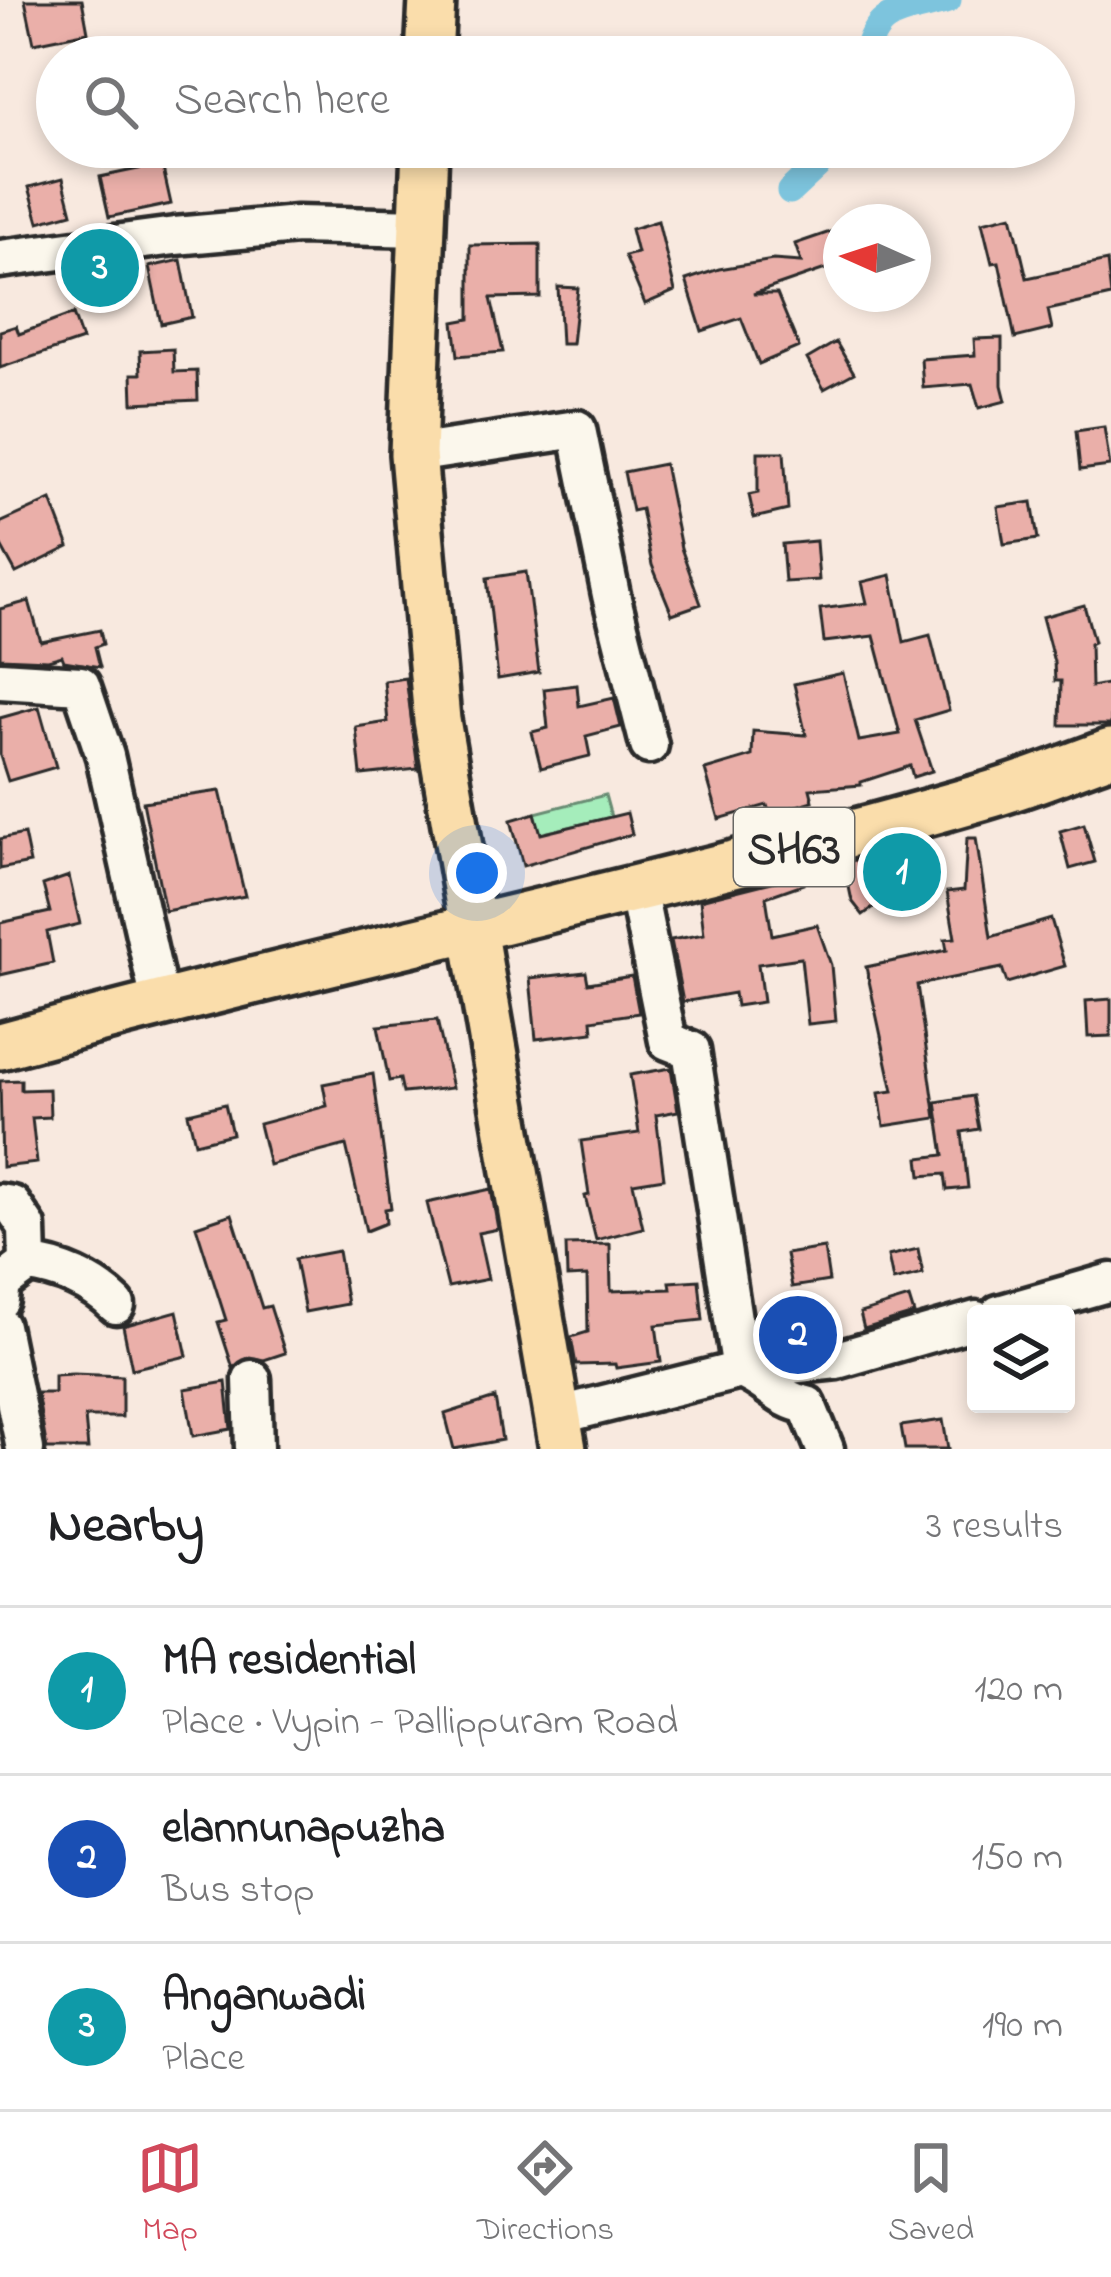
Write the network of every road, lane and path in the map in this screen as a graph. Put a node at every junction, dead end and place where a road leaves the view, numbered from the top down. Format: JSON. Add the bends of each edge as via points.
{"nodes":[{"id":1,"x":432,"y":0,"type":"edge"},
{"id":2,"x":430,"y":36,"type":"edge"},
{"id":3,"x":424,"y":168,"type":"edge"},
{"id":4,"x":422,"y":228,"type":"junction"},
{"id":5,"x":0,"y":260,"type":"edge"},
{"id":6,"x":412,"y":454,"type":"junction"},
{"id":7,"x":0,"y":680,"type":"edge"},
{"id":8,"x":649,"y":746,"type":"dead end"},
{"id":9,"x":1111,"y":752,"type":"edge"},
{"id":10,"x":637,"y":887,"type":"junction"},
{"id":11,"x":473,"y":929,"type":"junction"},
{"id":12,"x":160,"y":1003,"type":"junction"},
{"id":13,"x":0,"y":1046,"type":"edge"},
{"id":14,"x":0,"y":1203,"type":"edge"},
{"id":15,"x":28,"y":1264,"type":"junction"},
{"id":16,"x":1111,"y":1282,"type":"edge"},
{"id":17,"x":0,"y":1300,"type":"edge"},
{"id":18,"x":116,"y":1304,"type":"dead end"},
{"id":19,"x":1030,"y":1305,"type":"edge"},
{"id":20,"x":967,"y":1324,"type":"edge"},
{"id":21,"x":0,"y":1326,"type":"edge"},
{"id":22,"x":741,"y":1370,"type":"junction"},
{"id":23,"x":252,"y":1379,"type":"dead end"},
{"id":24,"x":559,"y":1432,"type":"edge"},
{"id":25,"x":25,"y":1449,"type":"edge"},
{"id":26,"x":254,"y":1449,"type":"edge"},
{"id":27,"x":825,"y":1449,"type":"edge"}],
"edges":[{"from":1,"to":2,"type":"main road"},
{"from":3,"to":4,"type":"main road"},
{"from":4,"to":5,"type":"street","via":[[297,225]]},
{"from":4,"to":6,"type":"main road"},
{"from":6,"to":8,"type":"street","via":[[578,429]]},
{"from":6,"to":11,"type":"main road","via":[[437,720]]},
{"from":7,"to":12,"type":"street","via":[[81,686],[106,755]]},
{"from":9,"to":10,"type":"main road","number":"SH63","via":[[986,796]]},
{"from":10,"to":11,"type":"main road","number":"SH63"},
{"from":10,"to":22,"type":"street","via":[[668,1041],[691,1050]]},
{"from":11,"to":12,"type":"main road","number":"SH63"},
{"from":11,"to":24,"type":"main road"},
{"from":12,"to":13,"type":"main road","number":"SH63"},
{"from":14,"to":15,"type":"street","via":[[12,1204],[27,1227]]},
{"from":15,"to":17,"type":"street","via":[[2,1283]]},
{"from":15,"to":18,"type":"street","via":[[89,1284]]},
{"from":16,"to":19,"type":"street"},
{"from":20,"to":22,"type":"street","via":[[836,1360]]},
{"from":21,"to":25,"type":"street"},
{"from":22,"to":24,"type":"street"},
{"from":22,"to":27,"type":"street","via":[[787,1402],[807,1405]]},
{"from":23,"to":26,"type":"street"}]}
